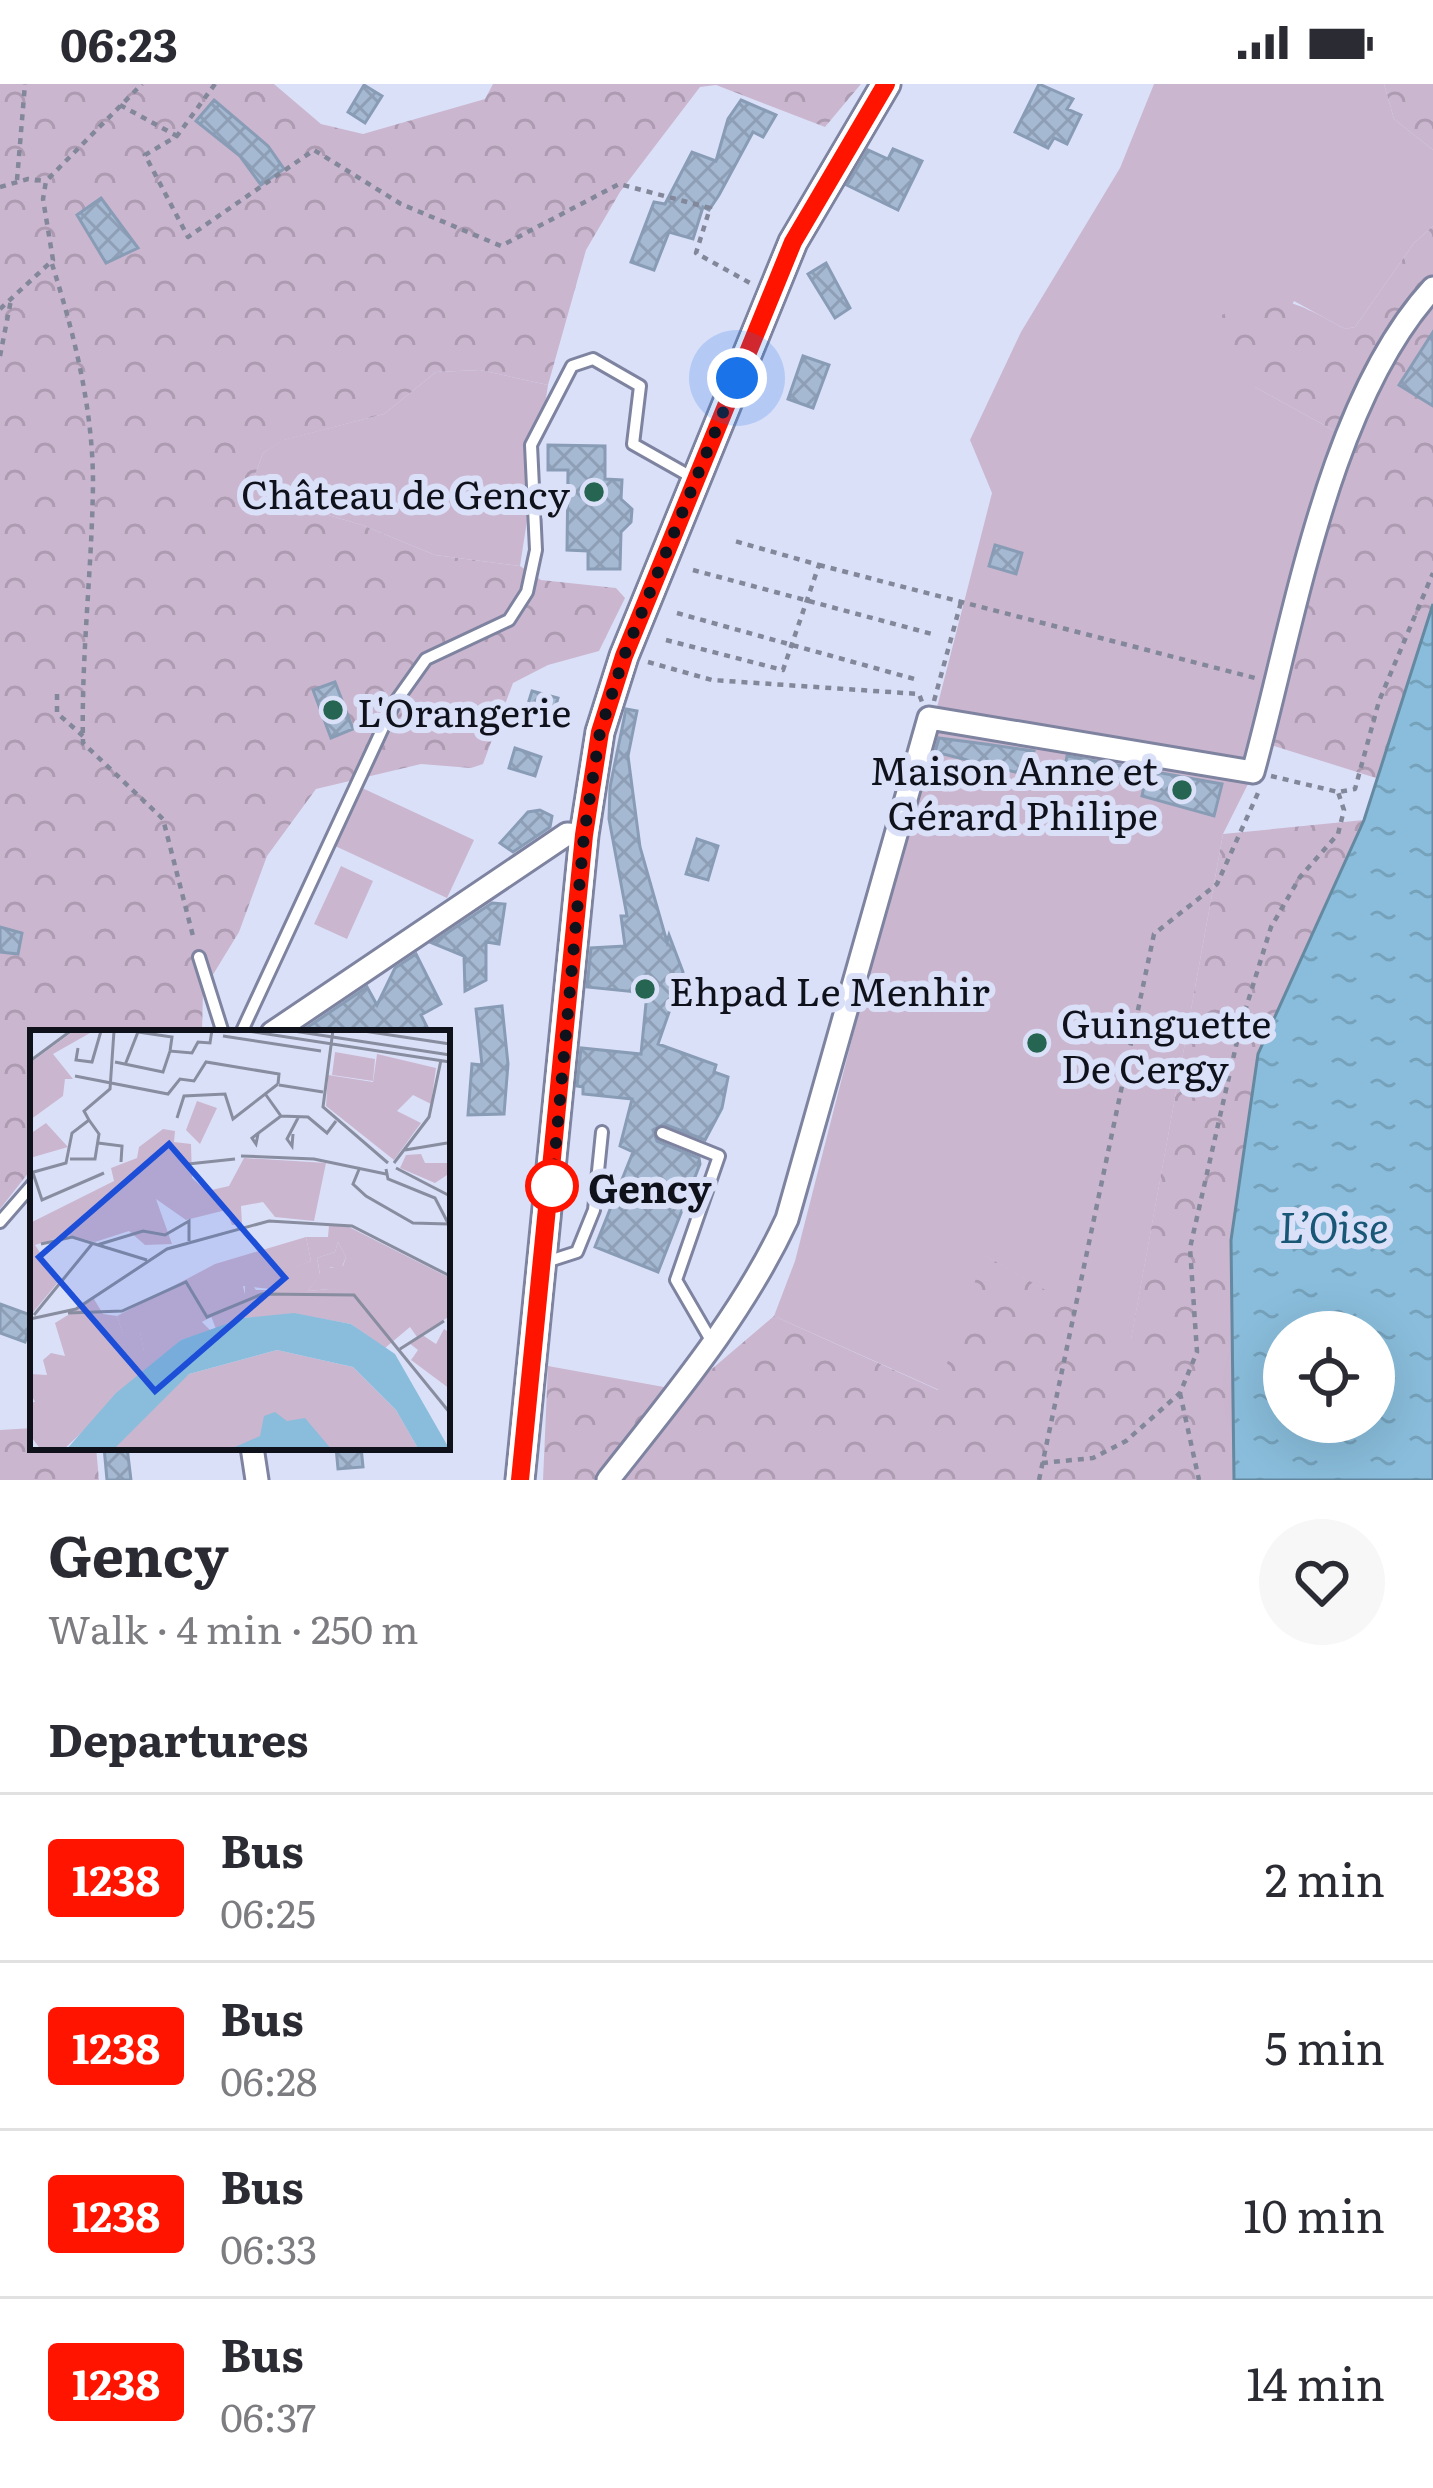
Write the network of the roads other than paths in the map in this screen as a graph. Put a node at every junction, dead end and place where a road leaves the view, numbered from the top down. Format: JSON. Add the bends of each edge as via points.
{"nodes":[{"id":1,"x":886,"y":84,"type":"edge"},
{"id":2,"x":1433,"y":288,"type":"edge"},
{"id":3,"x":697,"y":479,"type":"junction"},
{"id":4,"x":584,"y":835,"type":"junction"},
{"id":5,"x":199,"y":957,"type":"road end"},
{"id":6,"x":222,"y":1030,"type":"edge"},
{"id":7,"x":242,"y":1030,"type":"edge"},
{"id":8,"x":276,"y":1030,"type":"edge"},
{"id":9,"x":602,"y":1132,"type":"dead end"},
{"id":10,"x":662,"y":1133,"type":"dead end"},
{"id":11,"x":30,"y":1187,"type":"edge"},
{"id":12,"x":0,"y":1222,"type":"edge"},
{"id":13,"x":543,"y":1263,"type":"junction"},
{"id":14,"x":714,"y":1345,"type":"junction"},
{"id":15,"x":252,"y":1450,"type":"edge"},
{"id":16,"x":257,"y":1480,"type":"edge"},
{"id":17,"x":520,"y":1480,"type":"edge"},
{"id":18,"x":608,"y":1480,"type":"edge"}],
"edges":[{"from":1,"to":3,"type":"street","via":[[793,242]]},
{"from":2,"to":14,"type":"street","via":[[1408,315],[1350,418],[1253,772],[929,718],[787,1219]]},
{"from":3,"to":4,"type":"street","via":[[624,656],[600,732]]},
{"from":3,"to":7,"type":"lane","via":[[633,444],[640,386],[592,359],[572,366],[531,445],[536,550],[526,592],[509,620],[426,659],[394,704]]},
{"from":4,"to":8,"type":"street","via":[[567,834]]},
{"from":4,"to":13,"type":"street"},
{"from":5,"to":6,"type":"lane"},
{"from":9,"to":13,"type":"lane","via":[[595,1210],[577,1252]]},
{"from":10,"to":14,"type":"lane","via":[[719,1156],[676,1280]]},
{"from":11,"to":12,"type":"lane"},
{"from":13,"to":17,"type":"street"},
{"from":14,"to":18,"type":"street"},
{"from":15,"to":16,"type":"street"}]}
